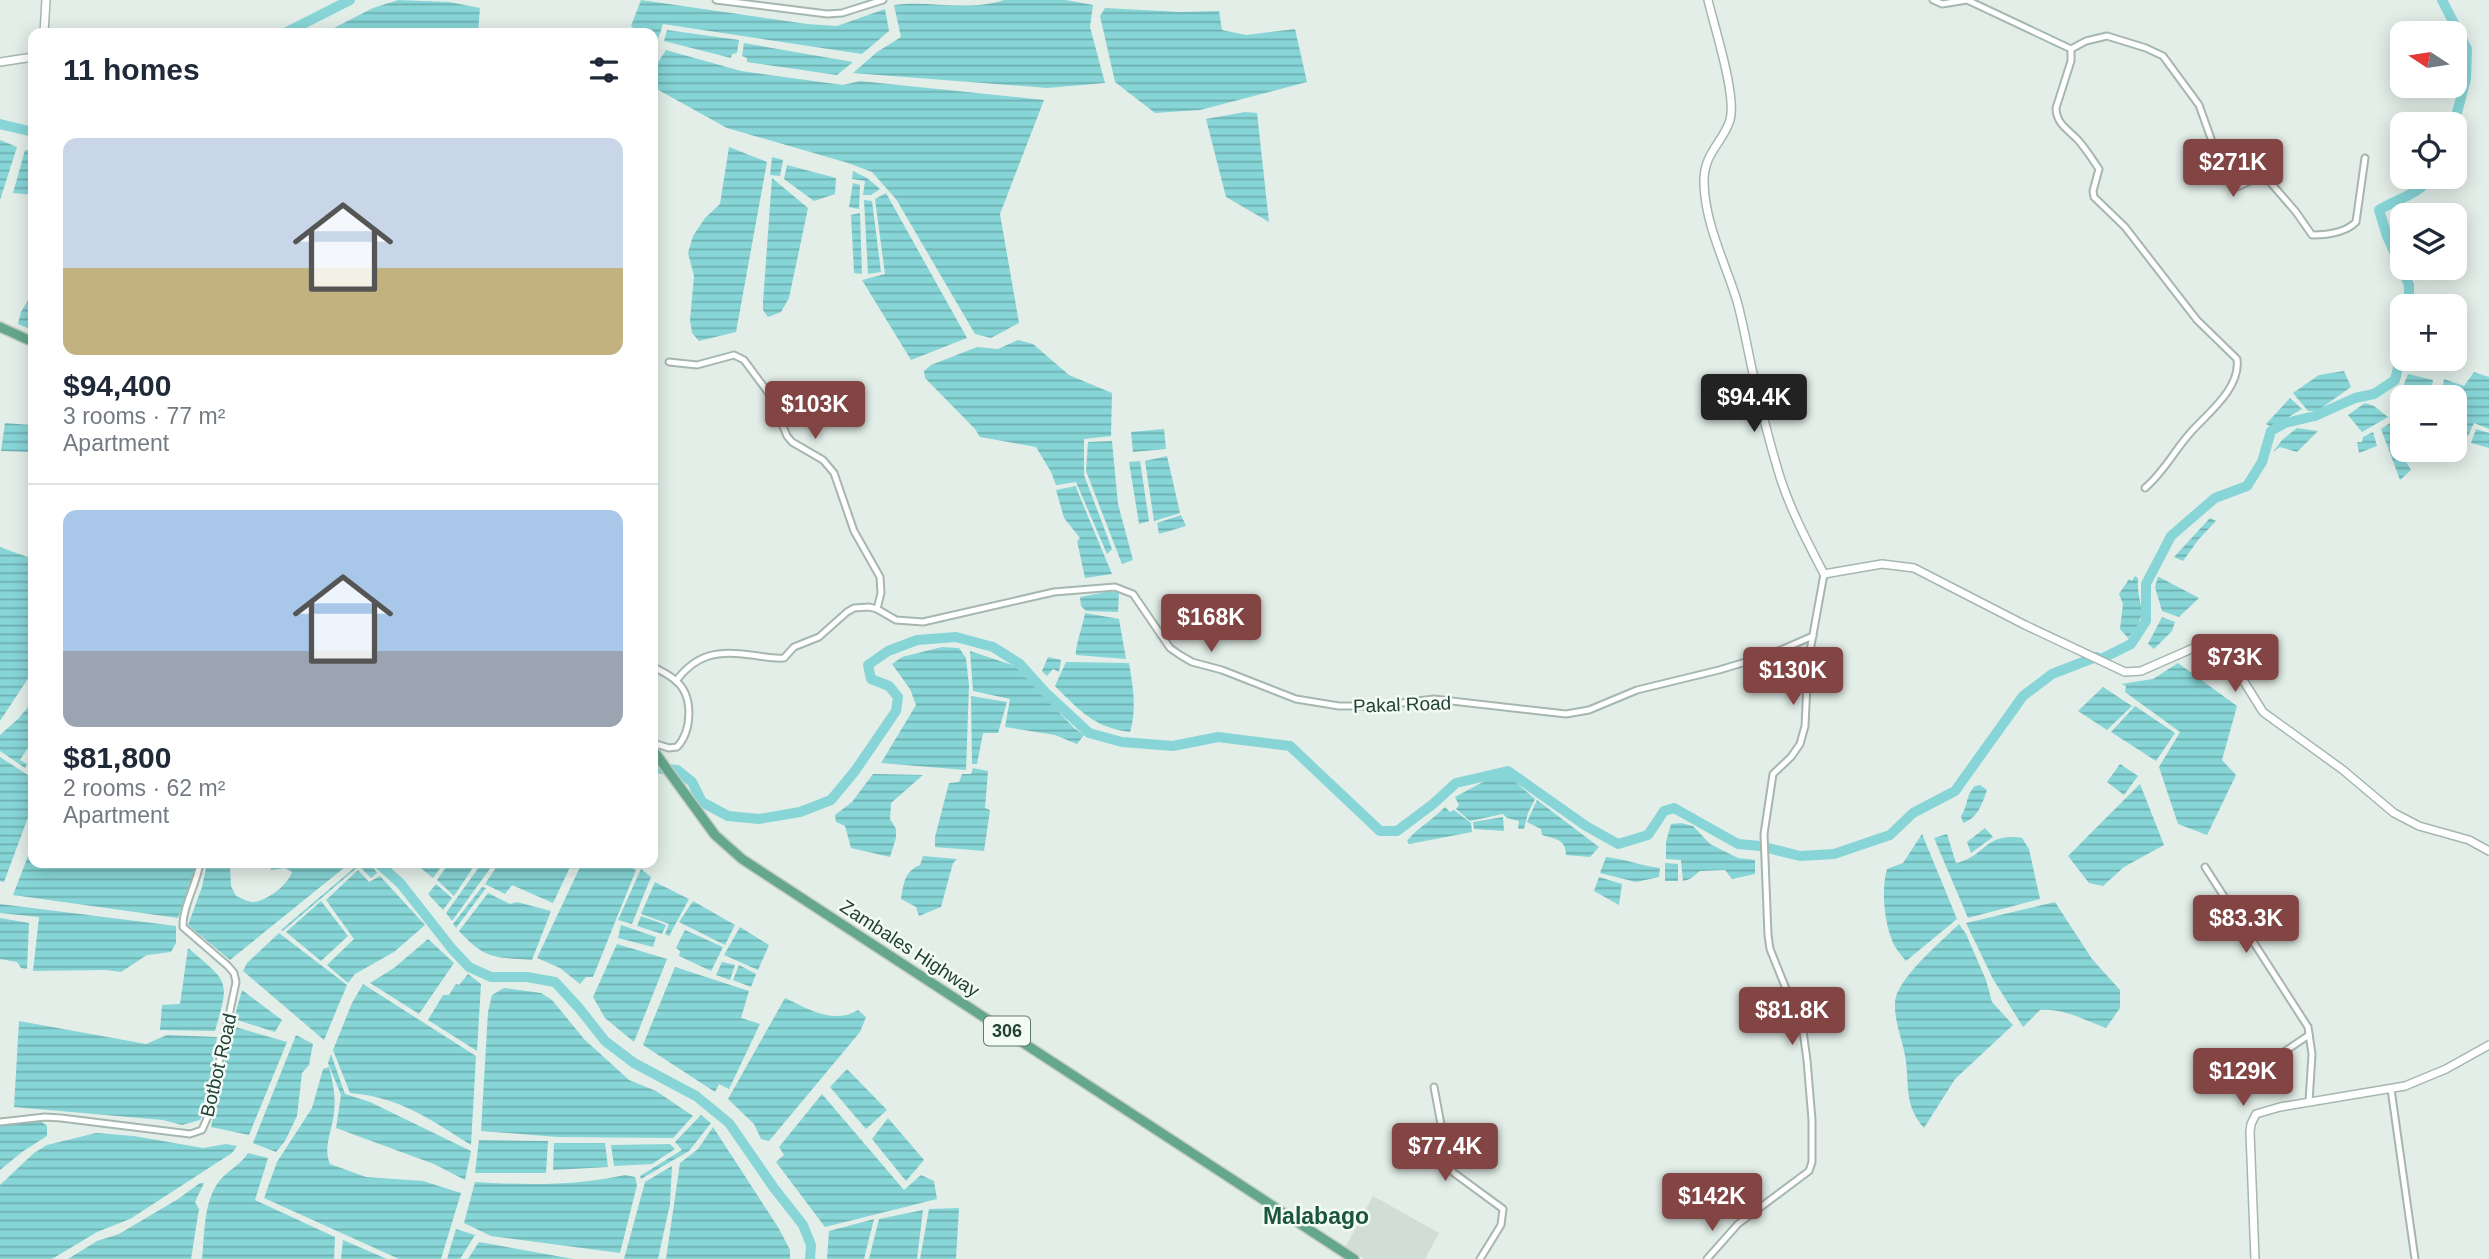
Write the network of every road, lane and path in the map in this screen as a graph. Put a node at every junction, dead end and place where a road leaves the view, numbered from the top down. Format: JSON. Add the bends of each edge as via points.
{"nodes":[{"id":1,"x":46,"y":0,"type":"edge"},
{"id":2,"x":716,"y":0,"type":"edge"},
{"id":3,"x":883,"y":0,"type":"edge"},
{"id":4,"x":1708,"y":0,"type":"edge"},
{"id":5,"x":1933,"y":0,"type":"edge"},
{"id":6,"x":44,"y":28,"type":"edge"},
{"id":7,"x":2071,"y":49,"type":"junction"},
{"id":8,"x":28,"y":58,"type":"edge"},
{"id":9,"x":0,"y":62,"type":"edge"},
{"id":10,"x":2365,"y":158,"type":"dead end"},
{"id":11,"x":0,"y":327,"type":"edge"},
{"id":12,"x":28,"y":340,"type":"edge"},
{"id":13,"x":669,"y":362,"type":"dead end"},
{"id":14,"x":2145,"y":488,"type":"dead end"},
{"id":15,"x":1824,"y":574,"type":"junction"},
{"id":16,"x":877,"y":609,"type":"junction"},
{"id":17,"x":1814,"y":636,"type":"junction"},
{"id":18,"x":658,"y":669,"type":"edge"},
{"id":19,"x":676,"y":681,"type":"junction"},
{"id":20,"x":658,"y":744,"type":"edge"},
{"id":21,"x":658,"y":759,"type":"edge"},
{"id":22,"x":2489,"y":851,"type":"edge"},
{"id":23,"x":2205,"y":867,"type":"dead end"},
{"id":24,"x":199,"y":868,"type":"edge"},
{"id":25,"x":2309,"y":1035,"type":"junction"},
{"id":26,"x":2489,"y":1045,"type":"edge"},
{"id":27,"x":1434,"y":1087,"type":"dead end"},
{"id":28,"x":2229,"y":1089,"type":"dead end"},
{"id":29,"x":2391,"y":1089,"type":"junction"},
{"id":30,"x":2309,"y":1102,"type":"junction"},
{"id":31,"x":0,"y":1122,"type":"edge"},
{"id":32,"x":1354,"y":1259,"type":"edge"},
{"id":33,"x":1480,"y":1259,"type":"edge"},
{"id":34,"x":1707,"y":1259,"type":"edge"},
{"id":35,"x":2255,"y":1259,"type":"edge"},
{"id":36,"x":2416,"y":1259,"type":"edge"}],
"edges":[{"from":1,"to":6,"type":"street"},
{"from":2,"to":3,"type":"street","via":[[827,14]]},
{"from":4,"to":15,"type":"street","via":[[1729,85],[1731,113],[1706,166],[1708,218],[1737,302],[1781,479]]},
{"from":5,"to":7,"type":"street","via":[[1942,4],[1967,0]]},
{"from":7,"to":10,"type":"street","via":[[2107,36],[2163,56],[2199,105],[2223,172],[2237,187],[2264,175],[2312,236],[2350,228],[2356,222]]},
{"from":7,"to":14,"type":"street","via":[[2056,115],[2099,169],[2094,197],[2125,227],[2197,320],[2237,359],[2221,400]]},
{"from":8,"to":9,"type":"street"},
{"from":11,"to":12,"type":"main road"},
{"from":13,"to":16,"type":"street","via":[[697,365],[734,355],[744,360],[771,395],[787,436],[834,473],[854,531],[880,577]]},
{"from":15,"to":17,"type":"street"},
{"from":15,"to":22,"type":"street","via":[[1882,564],[1914,568],[2025,625],[2134,673],[2205,643],[2223,649],[2263,712],[2394,813]]},
{"from":16,"to":17,"type":"street","name":"Pakal Road","via":[[896,620],[923,622],[1054,592],[1122,588],[1133,594],[1180,656],[1296,699],[1377,706],[1434,699],[1566,714],[1769,655]]},
{"from":16,"to":19,"type":"street","via":[[850,610],[819,637],[794,646],[784,658],[730,653],[711,656],[693,662]]},
{"from":17,"to":34,"type":"street","via":[[1805,726],[1800,744],[1773,774],[1764,834],[1770,950],[1803,1031],[1812,1162],[1809,1171],[1738,1224]]},
{"from":18,"to":19,"type":"street"},
{"from":19,"to":20,"type":"street","via":[[687,705],[684,737],[673,748]]},
{"from":21,"to":32,"type":"main road","name":"Zambales Highway","number":"306","via":[[715,835],[752,867]]},
{"from":23,"to":25,"type":"street"},
{"from":24,"to":31,"type":"street","name":"Botbot Road","via":[[183,927],[228,966],[236,982],[202,1130],[190,1135],[45,1117]]},
{"from":25,"to":28,"type":"street"},
{"from":25,"to":30,"type":"street"},
{"from":26,"to":29,"type":"street","via":[[2446,1069]]},
{"from":27,"to":33,"type":"street","via":[[1449,1167],[1503,1209],[1500,1225]]},
{"from":29,"to":30,"type":"street"},
{"from":29,"to":36,"type":"street"},
{"from":30,"to":35,"type":"street","via":[[2261,1111],[2250,1124]]}]}
